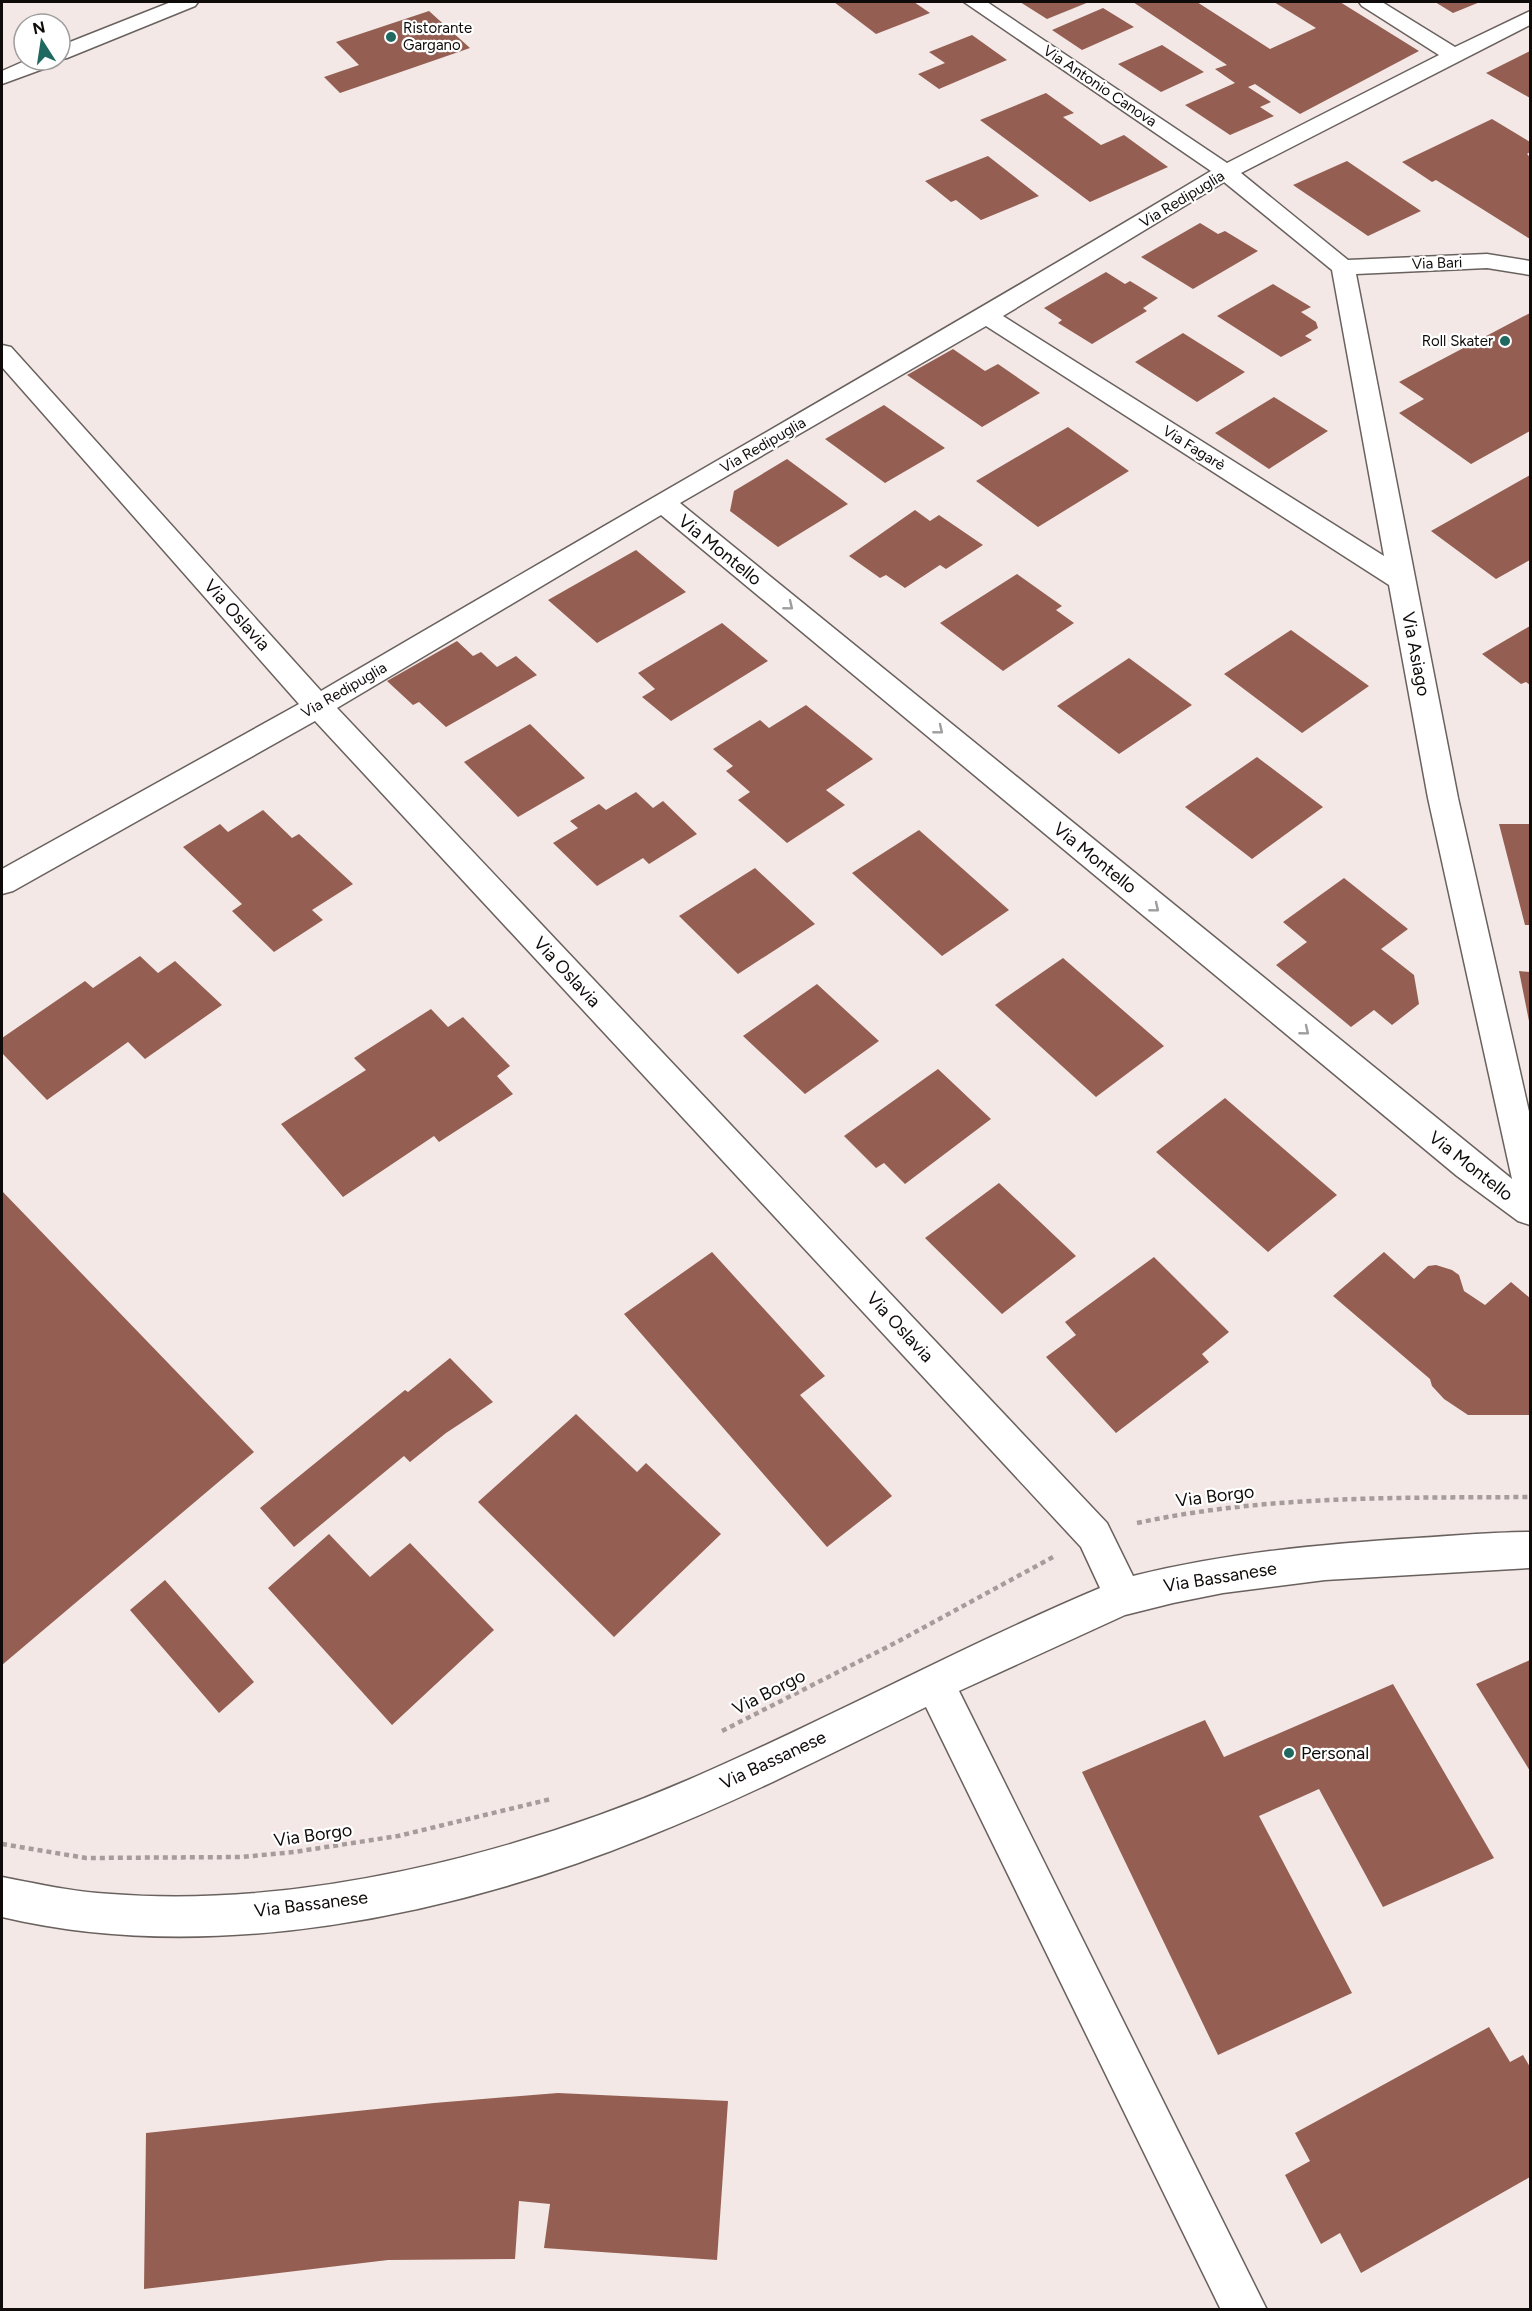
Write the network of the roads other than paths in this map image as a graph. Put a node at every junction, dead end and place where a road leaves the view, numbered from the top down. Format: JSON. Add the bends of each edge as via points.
{"nodes":[{"id":1,"x":188,"y":2,"type":"edge"},
{"id":2,"x":974,"y":2,"type":"edge"},
{"id":3,"x":1369,"y":2,"type":"edge"},
{"id":4,"x":1530,"y":17,"type":"edge"},
{"id":5,"x":72,"y":49,"type":"edge"},
{"id":6,"x":1456,"y":57,"type":"junction"},
{"id":7,"x":17,"y":72,"type":"edge"},
{"id":8,"x":2,"y":78,"type":"edge"},
{"id":9,"x":1226,"y":172,"type":"junction"},
{"id":10,"x":1343,"y":267,"type":"junction"},
{"id":11,"x":1530,"y":268,"type":"edge"},
{"id":12,"x":986,"y":316,"type":"junction"},
{"id":13,"x":2,"y":352,"type":"edge"},
{"id":14,"x":662,"y":502,"type":"junction"},
{"id":15,"x":1402,"y":580,"type":"junction"},
{"id":16,"x":318,"y":706,"type":"junction"},
{"id":17,"x":2,"y":883,"type":"edge"},
{"id":18,"x":1530,"y":1186,"type":"edge"},
{"id":19,"x":1530,"y":1211,"type":"edge"},
{"id":20,"x":1530,"y":1550,"type":"edge"},
{"id":21,"x":1122,"y":1597,"type":"junction"},
{"id":22,"x":935,"y":1683,"type":"junction"},
{"id":23,"x":2,"y":1898,"type":"edge"},
{"id":24,"x":1245,"y":2310,"type":"edge"}],
"edges":[{"from":1,"to":5,"type":"street"},
{"from":2,"to":9,"type":"street","name":"Via Antonio Canova"},
{"from":3,"to":6,"type":"street"},
{"from":4,"to":6,"type":"street","name":"Via Redipuglia"},
{"from":6,"to":9,"type":"street","name":"Via Redipuglia"},
{"from":7,"to":8,"type":"street"},
{"from":9,"to":10,"type":"street"},
{"from":9,"to":12,"type":"street","name":"Via Redipuglia"},
{"from":10,"to":11,"type":"street","name":"Via Bari","via":[[1487,261]]},
{"from":10,"to":15,"type":"street","name":"Via Asiago"},
{"from":12,"to":14,"type":"street","name":"Via Redipuglia"},
{"from":12,"to":15,"type":"street","name":"Via Fagarè"},
{"from":13,"to":16,"type":"street","name":"Via Oslavia"},
{"from":14,"to":16,"type":"street","name":"Via Redipuglia"},
{"from":14,"to":19,"type":"street","name":"Via Montello","one_way":true,"via":[[1469,1166]]},
{"from":15,"to":18,"type":"street","name":"Via Asiago","via":[[1443,798]]},
{"from":16,"to":17,"type":"street","name":"Via Redipuglia"},
{"from":16,"to":21,"type":"street","name":"Via Oslavia","via":[[1094,1535]]},
{"from":20,"to":21,"type":"street","name":"Via Bassanese","via":[[1279,1567],[1181,1581]]},
{"from":21,"to":22,"type":"street","name":"Via Bassanese"},
{"from":22,"to":23,"type":"street","name":"Via Bassanese","via":[[634,1822],[477,1872],[376,1895],[203,1916],[139,1916],[59,1909]]},
{"from":22,"to":24,"type":"street"}]}
